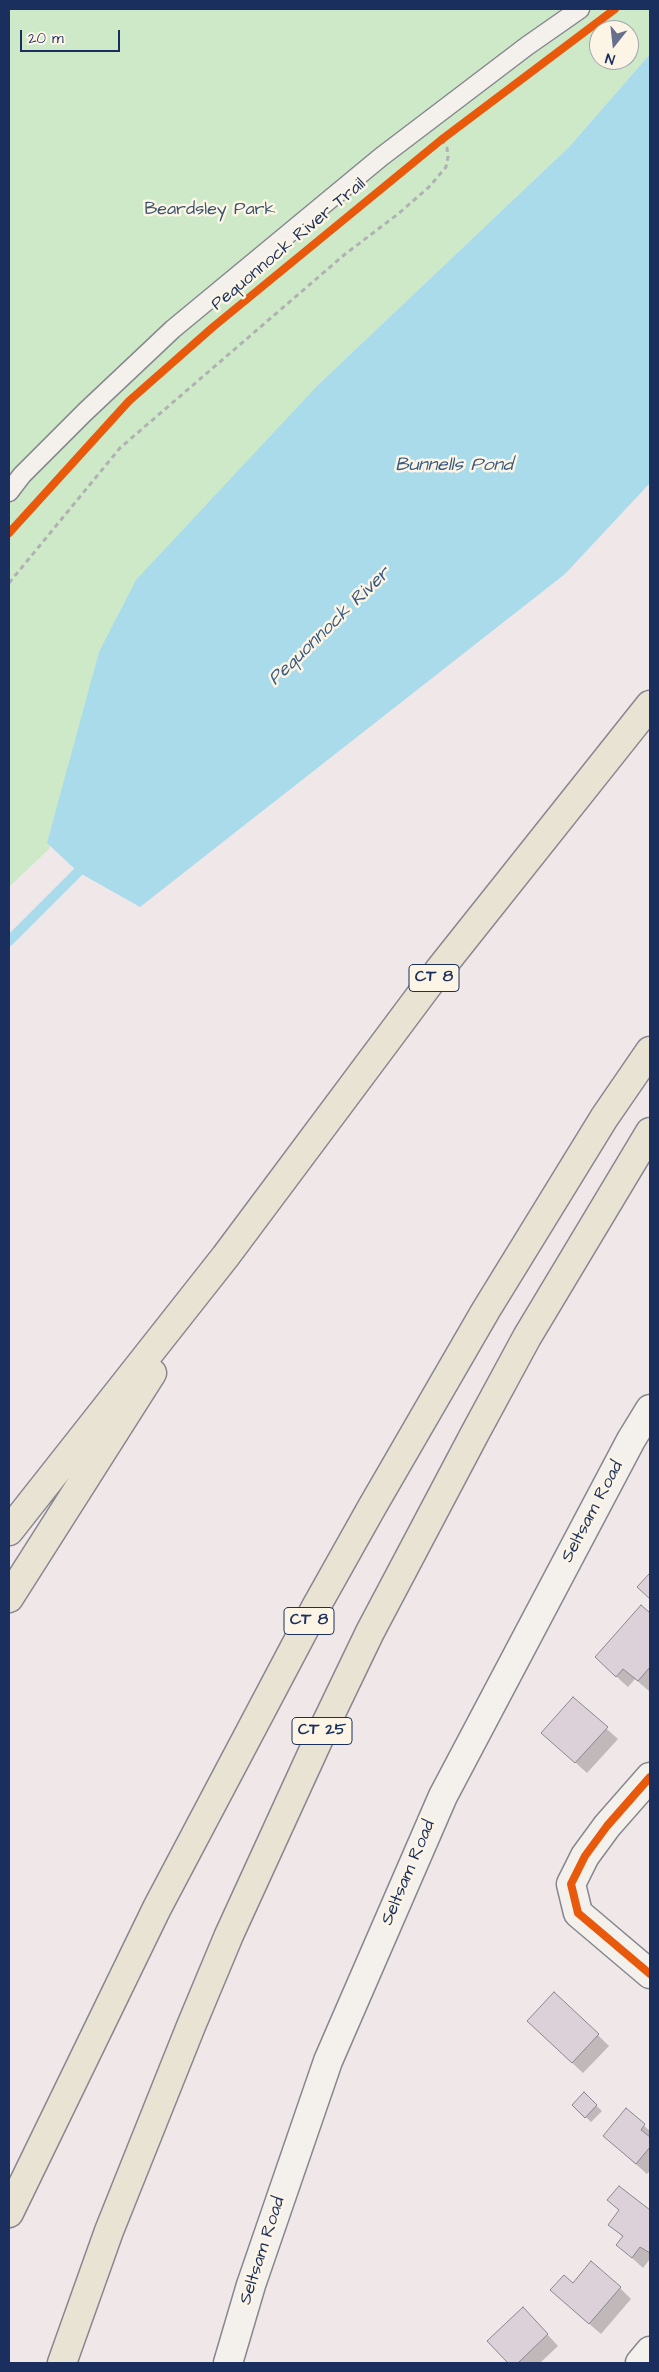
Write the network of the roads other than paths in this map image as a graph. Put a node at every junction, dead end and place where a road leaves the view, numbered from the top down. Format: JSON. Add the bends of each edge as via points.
{"nodes":[{"id":1,"x":580,"y":9,"type":"edge"},
{"id":2,"x":15,"y":473,"type":"edge"},
{"id":3,"x":9,"y":492,"type":"edge"},
{"id":4,"x":650,"y":705,"type":"edge"},
{"id":5,"x":650,"y":1051,"type":"edge"},
{"id":6,"x":650,"y":1132,"type":"edge"},
{"id":7,"x":226,"y":1258,"type":"junction"},
{"id":8,"x":650,"y":1409,"type":"edge"},
{"id":9,"x":9,"y":1531,"type":"edge"},
{"id":10,"x":9,"y":1598,"type":"edge"},
{"id":11,"x":650,"y":1777,"type":"edge"},
{"id":12,"x":650,"y":1974,"type":"edge"},
{"id":13,"x":9,"y":2213,"type":"edge"},
{"id":14,"x":650,"y":2351,"type":"edge"},
{"id":15,"x":62,"y":2363,"type":"edge"},
{"id":16,"x":228,"y":2363,"type":"edge"},
{"id":17,"x":640,"y":2363,"type":"edge"}],
"edges":[{"from":1,"to":2,"type":"lane","via":[[388,152],[173,329]]},
{"from":2,"to":3,"type":"lane"},
{"from":4,"to":7,"type":"highway","number":"CT 8","via":[[440,969]]},
{"from":5,"to":13,"type":"highway","number":"CT 8","via":[[604,1118],[491,1302],[376,1499],[162,1899]]},
{"from":6,"to":15,"type":"highway","number":"CT 25","via":[[527,1337],[379,1615],[321,1734],[190,2026],[109,2231]]},
{"from":7,"to":9,"type":"highway","number":"CT 8"},
{"from":7,"to":10,"type":"highway"},
{"from":8,"to":16,"type":"main road","name":"Seltsam Road","via":[[443,1796],[328,2061],[251,2285]]},
{"from":11,"to":12,"type":"main road","via":[[607,1826],[585,1856],[571,1884],[578,1913]]},
{"from":14,"to":17,"type":"main road"}]}
